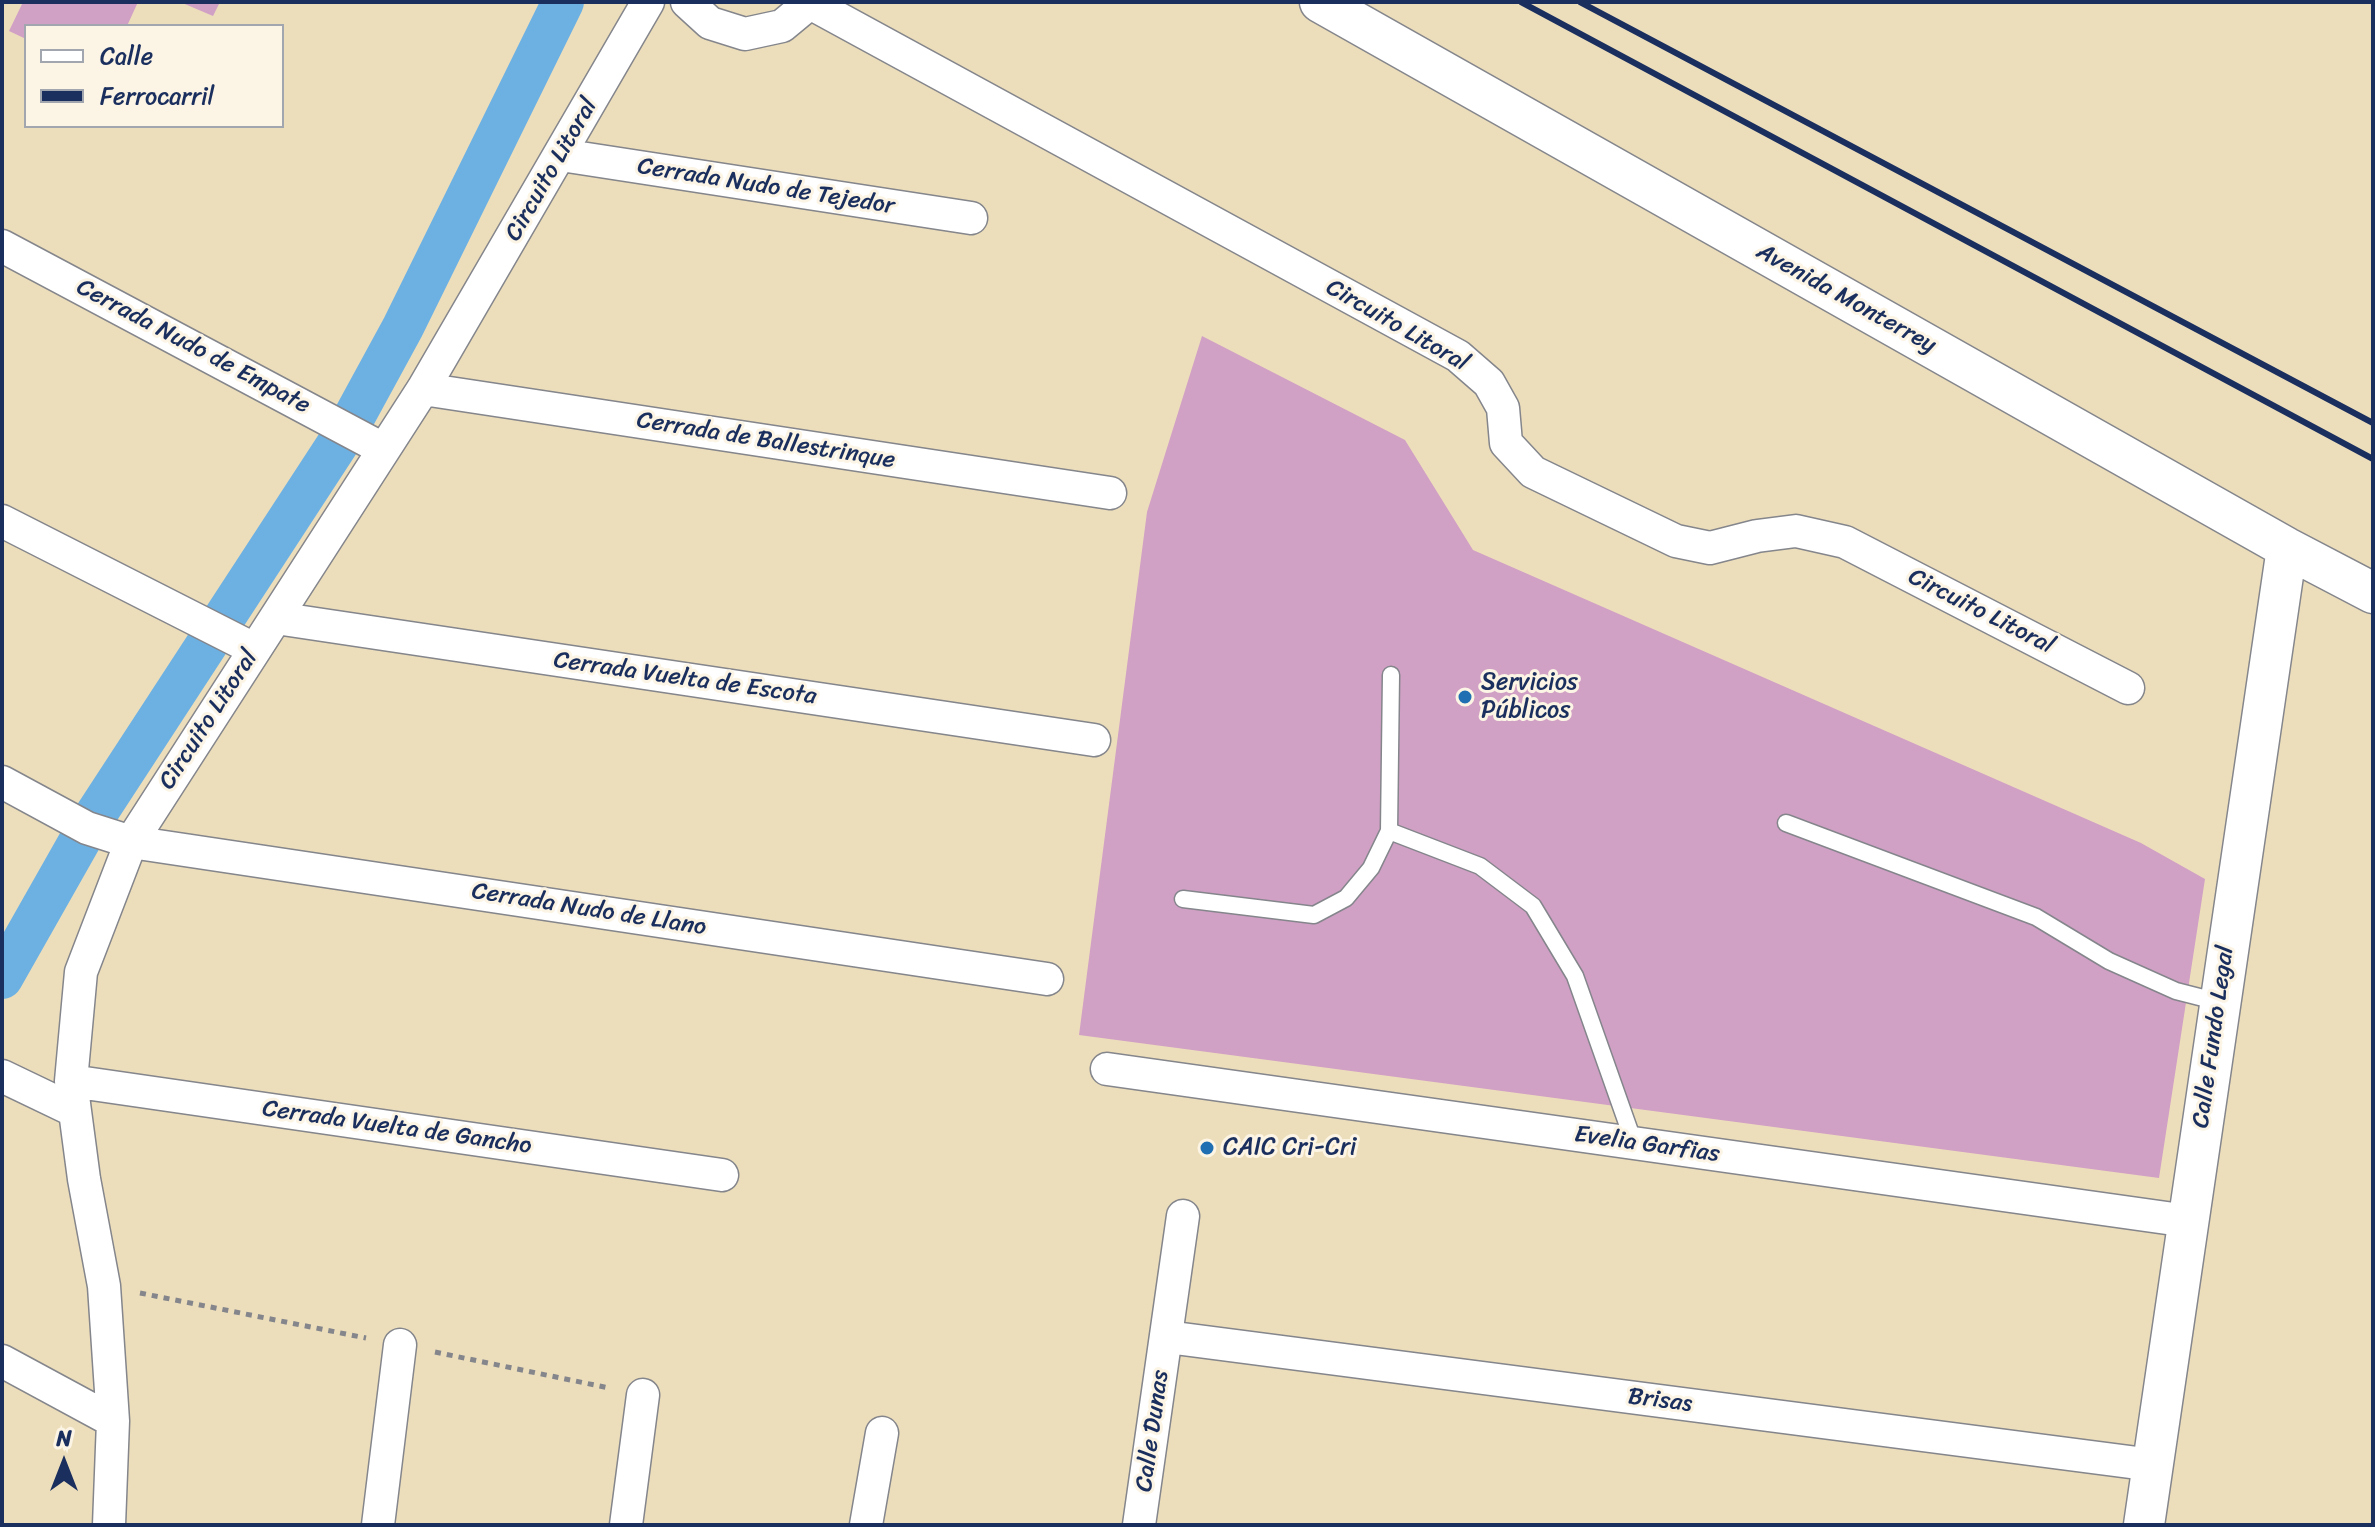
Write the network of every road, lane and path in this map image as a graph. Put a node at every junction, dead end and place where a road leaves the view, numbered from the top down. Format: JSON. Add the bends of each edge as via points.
{"nodes":[{"id":1,"x":648,"y":2,"type":"edge"},
{"id":2,"x":687,"y":2,"type":"edge"},
{"id":3,"x":810,"y":2,"type":"edge"},
{"id":4,"x":1320,"y":2,"type":"edge"},
{"id":5,"x":561,"y":155,"type":"junction"},
{"id":6,"x":971,"y":218,"type":"dead end"},
{"id":7,"x":2,"y":246,"type":"edge"},
{"id":8,"x":423,"y":389,"type":"junction"},
{"id":9,"x":383,"y":449,"type":"junction"},
{"id":10,"x":1110,"y":493,"type":"dead end"},
{"id":11,"x":2,"y":521,"type":"edge"},
{"id":12,"x":2287,"y":548,"type":"junction"},
{"id":13,"x":2373,"y":593,"type":"edge"},
{"id":14,"x":276,"y":618,"type":"junction"},
{"id":15,"x":254,"y":649,"type":"junction"},
{"id":16,"x":1391,"y":675,"type":"dead end"},
{"id":17,"x":2128,"y":688,"type":"dead end"},
{"id":18,"x":1094,"y":740,"type":"dead end"},
{"id":19,"x":2,"y":782,"type":"edge"},
{"id":20,"x":1786,"y":823,"type":"dead end"},
{"id":21,"x":1389,"y":831,"type":"junction"},
{"id":22,"x":131,"y":842,"type":"junction"},
{"id":23,"x":1183,"y":899,"type":"dead end"},
{"id":24,"x":1047,"y":979,"type":"dead end"},
{"id":25,"x":2219,"y":1002,"type":"junction"},
{"id":26,"x":1107,"y":1069,"type":"dead end"},
{"id":27,"x":2,"y":1076,"type":"edge"},
{"id":28,"x":73,"y":1096,"type":"junction"},
{"id":29,"x":1634,"y":1143,"type":"junction"},
{"id":30,"x":722,"y":1175,"type":"dead end"},
{"id":31,"x":1183,"y":1216,"type":"dead end"},
{"id":32,"x":2188,"y":1221,"type":"junction"},
{"id":33,"x":1167,"y":1337,"type":"junction"},
{"id":34,"x":400,"y":1345,"type":"dead end"},
{"id":35,"x":2,"y":1361,"type":"edge"},
{"id":36,"x":643,"y":1395,"type":"dead end"},
{"id":37,"x":113,"y":1421,"type":"junction"},
{"id":38,"x":882,"y":1433,"type":"dead end"},
{"id":39,"x":2153,"y":1465,"type":"junction"},
{"id":40,"x":109,"y":1525,"type":"edge"},
{"id":41,"x":378,"y":1525,"type":"edge"},
{"id":42,"x":626,"y":1525,"type":"edge"},
{"id":43,"x":866,"y":1525,"type":"edge"},
{"id":44,"x":1139,"y":1525,"type":"edge"},
{"id":45,"x":2144,"y":1525,"type":"edge"}],
"edges":[{"from":1,"to":5,"type":"street","name":"Circuito Litoral"},
{"from":2,"to":3,"type":"street","name":"Circuito Litoral","via":[[710,23],[745,34],[782,26]]},
{"from":3,"to":17,"type":"street","name":"Circuito Litoral","via":[[1458,356],[1489,383],[1503,408],[1506,443],[1533,472],[1676,541],[1710,548],[1796,531],[1845,542]]},
{"from":4,"to":12,"type":"street","name":"Avenida Monterrey"},
{"from":5,"to":6,"type":"street","name":"Cerrada Nudo de Tejedor"},
{"from":5,"to":8,"type":"street","name":"Circuito Litoral"},
{"from":7,"to":9,"type":"street","name":"Cerrada Nudo de Empate"},
{"from":8,"to":9,"type":"street","name":"Circuito Litoral"},
{"from":8,"to":10,"type":"street","name":"Cerrada de Ballestrinque"},
{"from":9,"to":14,"type":"street","name":"Circuito Litoral"},
{"from":11,"to":15,"type":"street"},
{"from":12,"to":13,"type":"street","name":"Avenida Monterrey"},
{"from":12,"to":25,"type":"street","name":"Calle Fundo Legal"},
{"from":14,"to":15,"type":"street","name":"Circuito Litoral"},
{"from":14,"to":18,"type":"street","name":"Cerrada Vuelta de Escota"},
{"from":15,"to":22,"type":"street","name":"Circuito Litoral"},
{"from":16,"to":21,"type":"lane"},
{"from":19,"to":22,"type":"street","name":"Cerrada Nudo de Llano","via":[[87,828]]},
{"from":20,"to":25,"type":"lane","via":[[2036,917],[2109,961],[2176,991]]},
{"from":21,"to":23,"type":"lane","via":[[1371,868],[1346,898],[1314,915]]},
{"from":21,"to":29,"type":"lane","via":[[1480,866],[1533,906],[1575,976]]},
{"from":22,"to":24,"type":"street","name":"Cerrada Nudo de Llano"},
{"from":22,"to":28,"type":"street","name":"Circuito Litoral","via":[[81,972]]},
{"from":25,"to":32,"type":"street","name":"Calle Fundo Legal"},
{"from":26,"to":29,"type":"street","name":"Evelia Garfias"},
{"from":27,"to":28,"type":"street","name":"Cerrada Vuelta de Gancho"},
{"from":28,"to":30,"type":"street","name":"Cerrada Vuelta de Gancho"},
{"from":28,"to":37,"type":"street","name":"Circuito Litoral","via":[[104,1286]]},
{"from":29,"to":32,"type":"street","name":"Evelia Garfias"},
{"from":31,"to":33,"type":"street","name":"Calle Dunas"},
{"from":32,"to":39,"type":"street","name":"Calle Fundo Legal"},
{"from":33,"to":39,"type":"street","name":"Brisas"},
{"from":33,"to":44,"type":"street","name":"Calle Dunas"},
{"from":34,"to":41,"type":"street"},
{"from":35,"to":37,"type":"street"},
{"from":36,"to":42,"type":"street"},
{"from":37,"to":40,"type":"street","name":"Circuito Litoral"},
{"from":38,"to":43,"type":"street"},
{"from":39,"to":45,"type":"street","name":"Calle Fundo Legal"}]}
